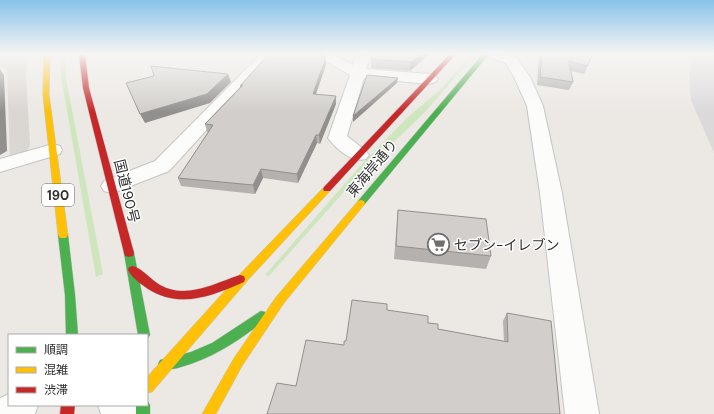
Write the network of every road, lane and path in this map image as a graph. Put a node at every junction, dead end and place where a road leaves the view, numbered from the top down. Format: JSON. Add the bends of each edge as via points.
{"nodes":[{"id":1,"x":47,"y":73,"type":"edge"},
{"id":2,"x":84,"y":73,"type":"edge"},
{"id":3,"x":251,"y":73,"type":"edge"},
{"id":4,"x":357,"y":73,"type":"edge"},
{"id":5,"x":361,"y":73,"type":"edge"},
{"id":6,"x":435,"y":73,"type":"edge"},
{"id":7,"x":470,"y":73,"type":"edge"},
{"id":8,"x":520,"y":73,"type":"edge"},
{"id":9,"x":430,"y":79,"type":"junction"},
{"id":10,"x":53,"y":150,"type":"junction"},
{"id":11,"x":359,"y":155,"type":"junction"},
{"id":12,"x":0,"y":166,"type":"edge"},
{"id":13,"x":111,"y":186,"type":"junction"},
{"id":14,"x":133,"y":270,"type":"junction"},
{"id":15,"x":244,"y":277,"type":"junction"},
{"id":16,"x":280,"y":300,"type":"junction"},
{"id":17,"x":72,"y":334,"type":"edge"},
{"id":18,"x":144,"y":334,"type":"edge"},
{"id":19,"x":154,"y":364,"type":"dead end"},
{"id":20,"x":168,"y":364,"type":"junction"},
{"id":21,"x":148,"y":386,"type":"edge"},
{"id":22,"x":20,"y":406,"type":"edge"},
{"id":23,"x":115,"y":406,"type":"edge"},
{"id":24,"x":132,"y":406,"type":"edge"},
{"id":25,"x":3,"y":414,"type":"edge"},
{"id":26,"x":125,"y":414,"type":"edge"},
{"id":27,"x":209,"y":414,"type":"edge"},
{"id":28,"x":582,"y":414,"type":"edge"}],
"edges":[{"from":1,"to":10,"type":"main road","number":"190","via":[[46,95]]},
{"from":2,"to":13,"type":"main road","name":"国道190号"},
{"from":3,"to":13,"type":"street","via":[[162,166]]},
{"from":4,"to":11,"type":"street","via":[[337,138]]},
{"from":5,"to":9,"type":"street"},
{"from":6,"to":9,"type":"main road","name":"東海岸通り"},
{"from":7,"to":16,"type":"main road","name":"東海岸通り"},
{"from":8,"to":28,"type":"street","via":[[535,106],[551,194]]},
{"from":9,"to":11,"type":"main road","name":"東海岸通り"},
{"from":10,"to":12,"type":"street"},
{"from":10,"to":17,"type":"main road","number":"190","via":[[70,295]]},
{"from":11,"to":15,"type":"main road","name":"東海岸通り"},
{"from":13,"to":14,"type":"main road","name":"国道190号"},
{"from":14,"to":15,"type":"main road","via":[[142,282],[154,290],[173,295],[196,295],[213,291]]},
{"from":14,"to":18,"type":"main road","name":"国道190号"},
{"from":15,"to":20,"type":"main road","name":"東海岸通り"},
{"from":16,"to":20,"type":"main road","via":[[241,333],[219,347]]},
{"from":16,"to":27,"type":"main road","via":[[238,362]]},
{"from":19,"to":20,"type":"main road"},
{"from":20,"to":21,"type":"main road","name":"東海岸通り"},
{"from":22,"to":25,"type":"street"},
{"from":23,"to":26,"type":"street"},
{"from":24,"to":26,"type":"main road"}]}
